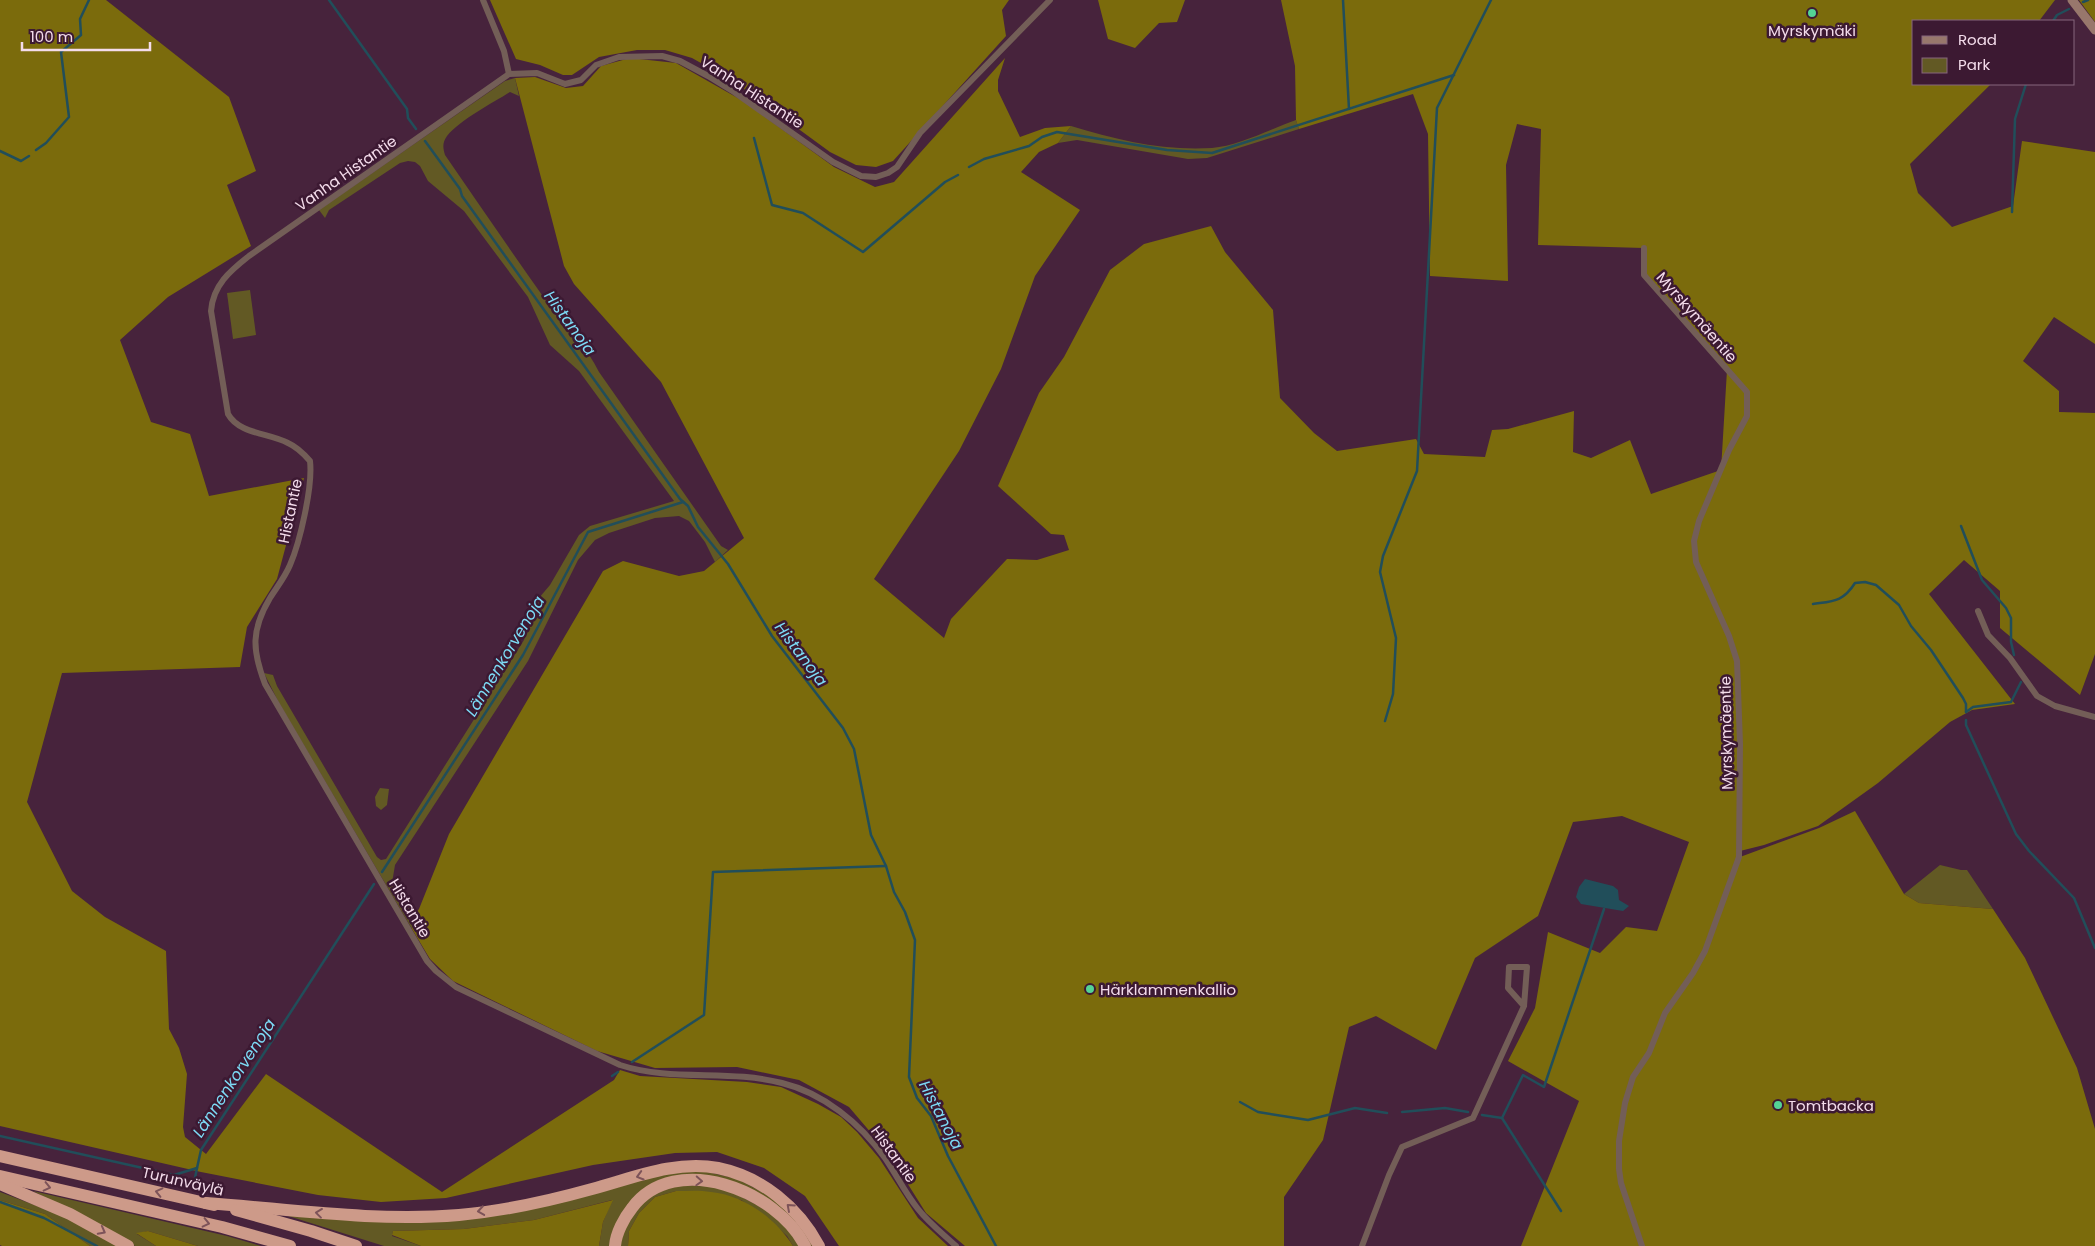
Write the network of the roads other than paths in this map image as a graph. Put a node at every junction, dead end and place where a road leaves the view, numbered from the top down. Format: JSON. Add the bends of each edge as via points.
{"nodes":[{"id":1,"x":483,"y":0,"type":"edge"},
{"id":2,"x":1050,"y":0,"type":"edge"},
{"id":3,"x":2072,"y":0,"type":"edge"},
{"id":4,"x":2095,"y":30,"type":"edge"},
{"id":5,"x":509,"y":74,"type":"junction"},
{"id":6,"x":1644,"y":248,"type":"dead end"},
{"id":7,"x":214,"y":334,"type":"joint"},
{"id":8,"x":1978,"y":611,"type":"dead end"},
{"id":9,"x":2095,"y":718,"type":"edge"},
{"id":10,"x":1524,"y":1006,"type":"junction"},
{"id":11,"x":0,"y":1156,"type":"edge"},
{"id":12,"x":0,"y":1176,"type":"edge"},
{"id":13,"x":0,"y":1184,"type":"edge"},
{"id":14,"x":206,"y":1202,"type":"junction"},
{"id":15,"x":128,"y":1246,"type":"edge"},
{"id":16,"x":290,"y":1246,"type":"edge"},
{"id":17,"x":356,"y":1246,"type":"edge"},
{"id":18,"x":616,"y":1246,"type":"edge"},
{"id":19,"x":805,"y":1246,"type":"edge"},
{"id":20,"x":819,"y":1246,"type":"edge"},
{"id":21,"x":956,"y":1246,"type":"edge"},
{"id":22,"x":1362,"y":1246,"type":"edge"},
{"id":23,"x":1642,"y":1246,"type":"edge"}],
"edges":[{"from":1,"to":5,"type":"street","via":[[504,52]]},
{"from":2,"to":5,"type":"street","name":"Vanha Histantie","via":[[920,133],[897,167],[876,177],[861,176],[833,162],[708,76],[680,61],[642,55],[611,58],[581,80],[565,84],[537,73]]},
{"from":3,"to":4,"type":"street"},
{"from":5,"to":7,"type":"street","name":"Vanha Histantie","via":[[235,266],[221,281],[212,302]]},
{"from":6,"to":23,"type":"street","name":"Myrskymäentie","via":[[1644,275],[1747,392],[1747,416],[1729,450],[1694,541],[1696,562],[1737,661],[1739,857],[1705,951],[1694,973],[1665,1013],[1649,1053],[1633,1077],[1625,1103],[1619,1141],[1619,1169]]},
{"from":7,"to":21,"type":"street","name":"Histantie","via":[[231,419],[240,427],[297,448],[310,461],[307,498],[290,566],[259,616],[255,632],[258,666],[270,693],[432,966],[456,987],[620,1065],[657,1073],[755,1078],[783,1083],[821,1099],[859,1127],[885,1158],[919,1210]]},
{"from":8,"to":9,"type":"street","via":[[1988,635],[2010,658],[2037,696],[2055,706]]},
{"from":10,"to":10,"type":"street","via":[[1527,967],[1509,967],[1508,988]]},
{"from":10,"to":22,"type":"street","via":[[1473,1118],[1402,1146]]},
{"from":14,"to":11,"type":"highway","name":"Turunväylä","one_way":true},
{"from":12,"to":16,"type":"highway","one_way":true,"via":[[222,1227]]},
{"from":13,"to":15,"type":"highway","one_way":true,"via":[[70,1214]]},
{"from":14,"to":17,"type":"highway","name":"Turunväylä"},
{"from":20,"to":14,"type":"highway","one_way":true,"via":[[795,1210],[760,1184],[737,1173],[692,1166],[662,1170],[530,1204],[459,1215],[325,1214]]},
{"from":18,"to":19,"type":"highway","one_way":true,"via":[[626,1216],[642,1196],[665,1183],[686,1180],[725,1184],[748,1193],[772,1209]]}]}
